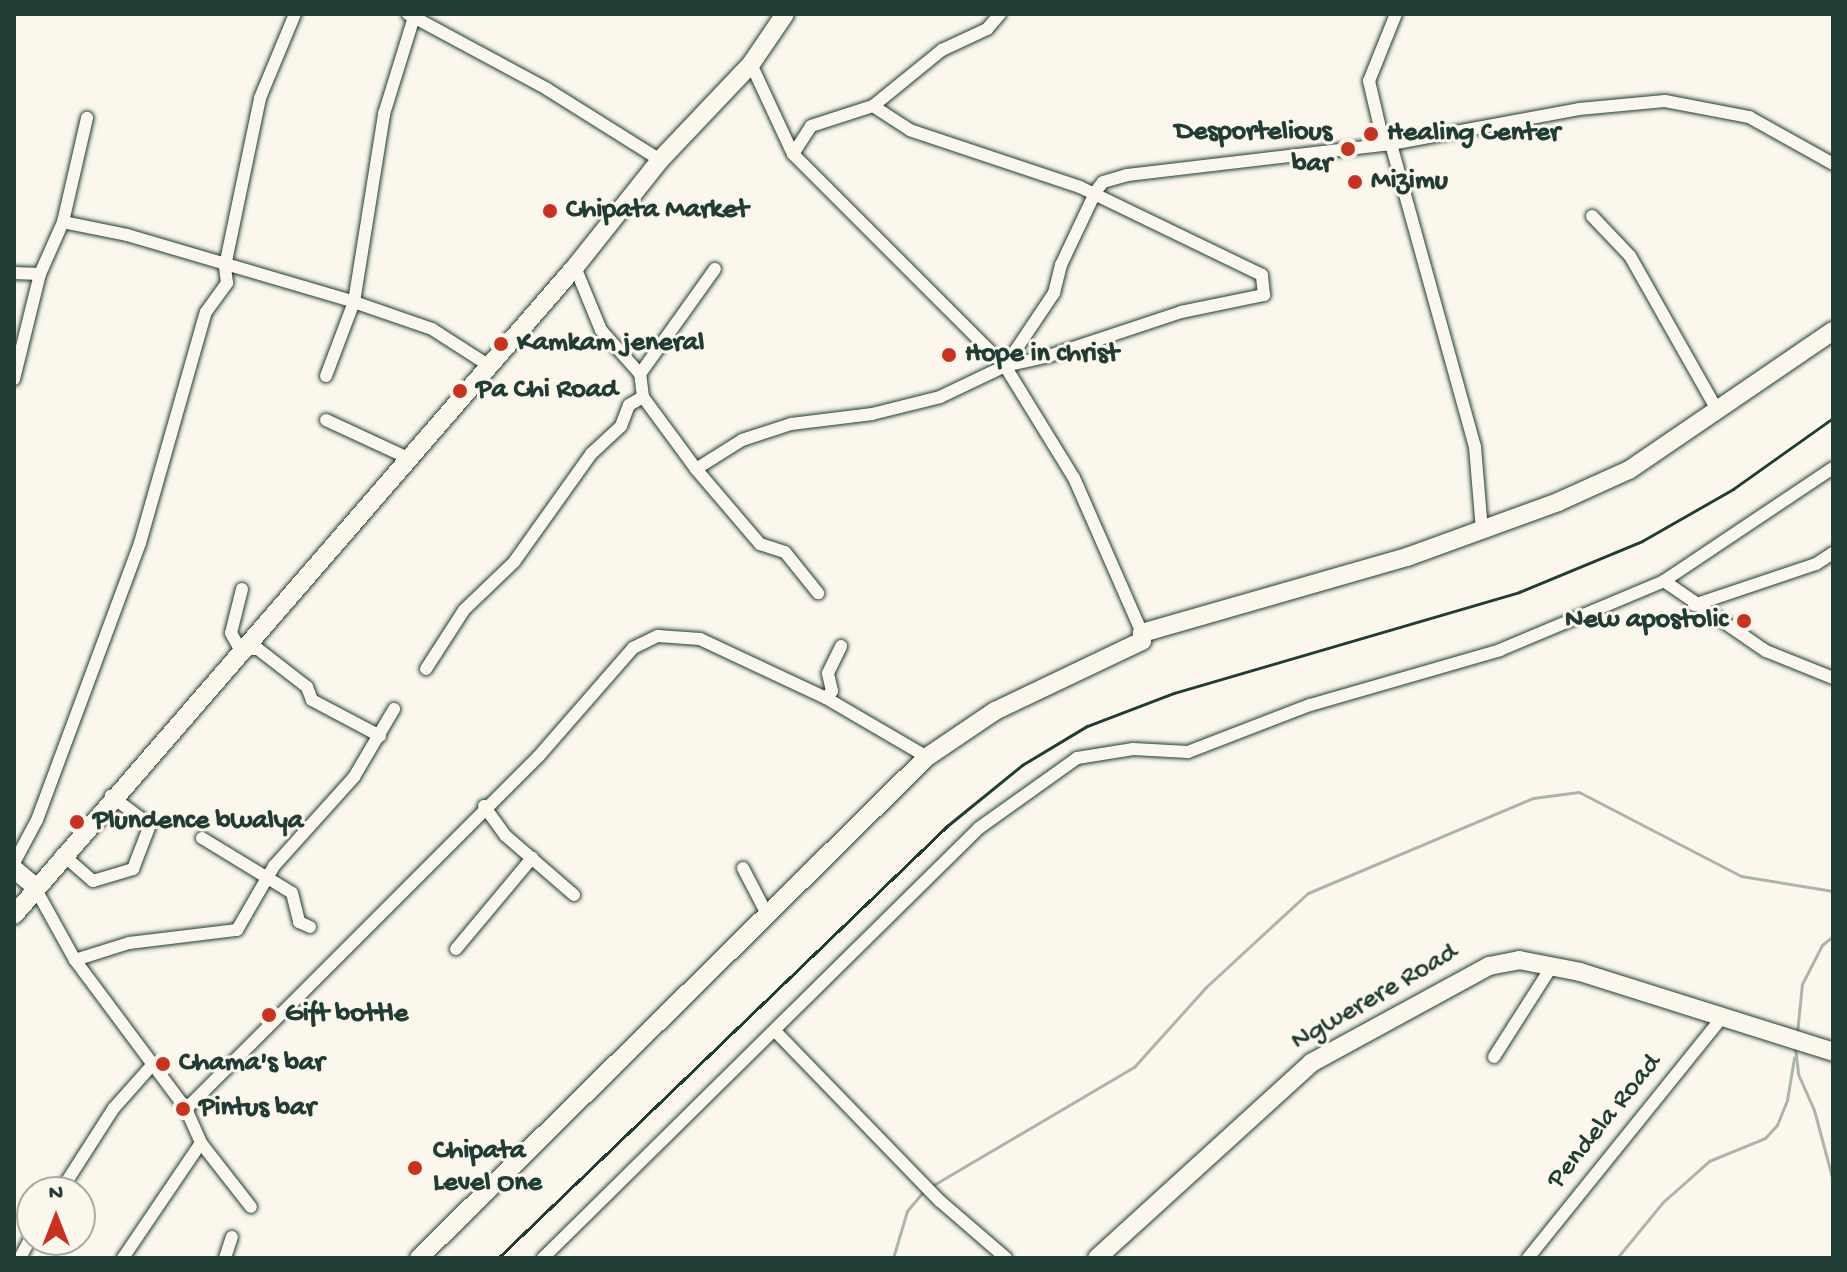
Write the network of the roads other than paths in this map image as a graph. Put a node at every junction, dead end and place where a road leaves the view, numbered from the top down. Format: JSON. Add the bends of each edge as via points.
{"nodes":[{"id":1,"x":295,"y":14,"type":"edge"},
{"id":2,"x":785,"y":14,"type":"edge"},
{"id":3,"x":1000,"y":14,"type":"edge"},
{"id":4,"x":1396,"y":14,"type":"edge"},
{"id":5,"x":412,"y":15,"type":"edge"},
{"id":6,"x":751,"y":64,"type":"junction"},
{"id":7,"x":873,"y":106,"type":"junction"},
{"id":8,"x":87,"y":118,"type":"dead end"},
{"id":9,"x":1388,"y":145,"type":"junction"},
{"id":10,"x":793,"y":154,"type":"junction"},
{"id":11,"x":660,"y":160,"type":"junction"},
{"id":12,"x":1833,"y":164,"type":"edge"},
{"id":13,"x":1094,"y":195,"type":"junction"},
{"id":14,"x":1592,"y":216,"type":"dead end"},
{"id":15,"x":63,"y":222,"type":"junction"},
{"id":16,"x":225,"y":266,"type":"junction"},
{"id":17,"x":575,"y":267,"type":"junction"},
{"id":18,"x":715,"y":269,"type":"dead end"},
{"id":19,"x":14,"y":273,"type":"edge"},
{"id":20,"x":40,"y":274,"type":"junction"},
{"id":21,"x":354,"y":302,"type":"junction"},
{"id":22,"x":1833,"y":331,"type":"edge"},
{"id":23,"x":488,"y":365,"type":"junction"},
{"id":24,"x":1005,"y":366,"type":"junction"},
{"id":25,"x":640,"y":374,"type":"junction"},
{"id":26,"x":326,"y":376,"type":"dead end"},
{"id":27,"x":14,"y":379,"type":"edge"},
{"id":28,"x":643,"y":397,"type":"junction"},
{"id":29,"x":1716,"y":408,"type":"junction"},
{"id":30,"x":326,"y":420,"type":"dead end"},
{"id":31,"x":410,"y":459,"type":"junction"},
{"id":32,"x":1833,"y":468,"type":"edge"},
{"id":33,"x":696,"y":469,"type":"junction"},
{"id":34,"x":1482,"y":530,"type":"junction"},
{"id":35,"x":1833,"y":553,"type":"edge"},
{"id":36,"x":1664,"y":581,"type":"junction"},
{"id":37,"x":242,"y":589,"type":"dead end"},
{"id":38,"x":818,"y":593,"type":"dead end"},
{"id":39,"x":1694,"y":605,"type":"junction"},
{"id":40,"x":1142,"y":633,"type":"junction"},
{"id":41,"x":841,"y":646,"type":"dead end"},
{"id":42,"x":242,"y":649,"type":"junction"},
{"id":43,"x":426,"y":669,"type":"dead end"},
{"id":44,"x":1830,"y":673,"type":"edge"},
{"id":45,"x":826,"y":698,"type":"junction"},
{"id":46,"x":394,"y":709,"type":"dead end"},
{"id":47,"x":380,"y":736,"type":"junction"},
{"id":48,"x":927,"y":757,"type":"junction"},
{"id":49,"x":111,"y":796,"type":"junction"},
{"id":50,"x":484,"y":806,"type":"junction"},
{"id":51,"x":202,"y":838,"type":"dead end"},
{"id":52,"x":62,"y":854,"type":"junction"},
{"id":53,"x":532,"y":858,"type":"junction"},
{"id":54,"x":14,"y":863,"type":"edge"},
{"id":55,"x":743,"y":868,"type":"dead end"},
{"id":56,"x":14,"y":869,"type":"edge"},
{"id":57,"x":267,"y":878,"type":"junction"},
{"id":58,"x":34,"y":886,"type":"junction"},
{"id":59,"x":574,"y":895,"type":"dead end"},
{"id":60,"x":14,"y":915,"type":"edge"},
{"id":61,"x":768,"y":916,"type":"junction"},
{"id":62,"x":310,"y":927,"type":"dead end"},
{"id":63,"x":456,"y":949,"type":"dead end"},
{"id":64,"x":75,"y":960,"type":"junction"},
{"id":65,"x":1552,"y":966,"type":"junction"},
{"id":66,"x":1722,"y":1018,"type":"junction"},
{"id":67,"x":775,"y":1031,"type":"junction"},
{"id":68,"x":1833,"y":1052,"type":"edge"},
{"id":69,"x":1494,"y":1057,"type":"dead end"},
{"id":70,"x":153,"y":1064,"type":"junction"},
{"id":71,"x":186,"y":1109,"type":"junction"},
{"id":72,"x":201,"y":1143,"type":"junction"},
{"id":73,"x":70,"y":1176,"type":"edge"},
{"id":74,"x":251,"y":1207,"type":"dead end"},
{"id":75,"x":232,"y":1237,"type":"dead end"},
{"id":76,"x":123,"y":1258,"type":"edge"},
{"id":77,"x":225,"y":1258,"type":"edge"},
{"id":78,"x":419,"y":1258,"type":"edge"},
{"id":79,"x":543,"y":1258,"type":"edge"},
{"id":80,"x":1006,"y":1258,"type":"edge"},
{"id":81,"x":1097,"y":1258,"type":"edge"},
{"id":82,"x":1528,"y":1258,"type":"edge"}],
"edges":[{"from":1,"to":16,"type":"street","via":[[260,98]]},
{"from":2,"to":6,"type":"street"},
{"from":3,"to":7,"type":"street","via":[[987,29],[942,50]]},
{"from":4,"to":9,"type":"street","via":[[1369,81]]},
{"from":5,"to":11,"type":"street","via":[[547,89]]},
{"from":5,"to":21,"type":"street","via":[[373,165]]},
{"from":6,"to":10,"type":"street"},
{"from":6,"to":11,"type":"street"},
{"from":7,"to":10,"type":"street","via":[[811,126]]},
{"from":7,"to":13,"type":"street","via":[[910,130]]},
{"from":8,"to":15,"type":"street"},
{"from":9,"to":12,"type":"street","via":[[1579,109],[1678,101],[1749,117]]},
{"from":9,"to":13,"type":"street","via":[[1127,175],[1103,182]]},
{"from":9,"to":34,"type":"street","via":[[1475,447]]},
{"from":10,"to":24,"type":"street"},
{"from":11,"to":17,"type":"street"},
{"from":13,"to":24,"type":"street","via":[[1054,293]]},
{"from":13,"to":24,"type":"street","via":[[1262,275],[1264,295],[1181,312]]},
{"from":14,"to":29,"type":"street","via":[[1630,256]]},
{"from":15,"to":16,"type":"street","via":[[127,235]]},
{"from":15,"to":20,"type":"street"},
{"from":16,"to":21,"type":"street"},
{"from":16,"to":54,"type":"street","via":[[227,283],[206,312],[140,543],[37,820]]},
{"from":17,"to":23,"type":"street"},
{"from":17,"to":25,"type":"street","via":[[601,330]]},
{"from":18,"to":25,"type":"street"},
{"from":19,"to":20,"type":"street"},
{"from":20,"to":27,"type":"street","via":[[31,328]]},
{"from":21,"to":23,"type":"street","via":[[432,329]]},
{"from":21,"to":26,"type":"street"},
{"from":22,"to":29,"type":"street","via":[[1798,360]]},
{"from":23,"to":31,"type":"street"},
{"from":24,"to":33,"type":"street","via":[[940,397],[872,414],[791,424],[742,440]]},
{"from":24,"to":40,"type":"street","via":[[1074,478]]},
{"from":25,"to":28,"type":"street"},
{"from":28,"to":33,"type":"street"},
{"from":28,"to":43,"type":"street","via":[[629,405],[621,426],[591,454],[514,562],[464,610]]},
{"from":29,"to":34,"type":"street","via":[[1629,470]]},
{"from":30,"to":31,"type":"street"},
{"from":31,"to":42,"type":"street"},
{"from":32,"to":36,"type":"street"},
{"from":33,"to":38,"type":"street","via":[[760,544],[785,552]]},
{"from":34,"to":40,"type":"street"},
{"from":35,"to":39,"type":"street","via":[[1816,564]]},
{"from":36,"to":39,"type":"street"},
{"from":36,"to":67,"type":"street","via":[[1500,650],[1310,705],[1188,752],[1133,749],[1077,758],[979,828]]},
{"from":37,"to":42,"type":"street","via":[[231,633]]},
{"from":39,"to":44,"type":"street","via":[[1766,651]]},
{"from":40,"to":48,"type":"street","via":[[1142,641],[1046,682]]},
{"from":41,"to":45,"type":"street","via":[[828,673],[832,691]]},
{"from":42,"to":47,"type":"street","via":[[258,649],[307,687],[312,700]]},
{"from":42,"to":49,"type":"street"},
{"from":45,"to":48,"type":"street"},
{"from":45,"to":50,"type":"street","via":[[700,639],[658,636],[633,648],[538,757]]},
{"from":46,"to":47,"type":"street"},
{"from":47,"to":57,"type":"street","via":[[354,777],[327,802]]},
{"from":48,"to":61,"type":"street"},
{"from":49,"to":52,"type":"street"},
{"from":49,"to":52,"type":"street","via":[[150,825],[133,869],[93,881]]},
{"from":50,"to":53,"type":"street","via":[[506,836]]},
{"from":50,"to":71,"type":"street"},
{"from":51,"to":57,"type":"street"},
{"from":52,"to":58,"type":"street"},
{"from":53,"to":59,"type":"street"},
{"from":53,"to":63,"type":"street"},
{"from":55,"to":61,"type":"street"},
{"from":56,"to":58,"type":"street"},
{"from":57,"to":62,"type":"street","via":[[292,893],[299,922]]},
{"from":57,"to":64,"type":"street","via":[[237,930],[129,943]]},
{"from":58,"to":60,"type":"street"},
{"from":58,"to":64,"type":"street"},
{"from":61,"to":78,"type":"street"},
{"from":64,"to":70,"type":"street"},
{"from":65,"to":66,"type":"street","name":"Ngwerere Road"},
{"from":65,"to":69,"type":"street"},
{"from":65,"to":81,"type":"street","name":"Ngwerere Road","via":[[1519,960],[1489,966],[1311,1063]]},
{"from":66,"to":68,"type":"street","name":"Ngwerere Road"},
{"from":66,"to":82,"type":"street","name":"Pendela Road"},
{"from":67,"to":79,"type":"street"},
{"from":67,"to":80,"type":"street","via":[[912,1174]]},
{"from":70,"to":71,"type":"street"},
{"from":70,"to":73,"type":"street","via":[[114,1108]]},
{"from":71,"to":72,"type":"street"},
{"from":72,"to":74,"type":"street"},
{"from":72,"to":76,"type":"street"},
{"from":75,"to":77,"type":"street"}]}
